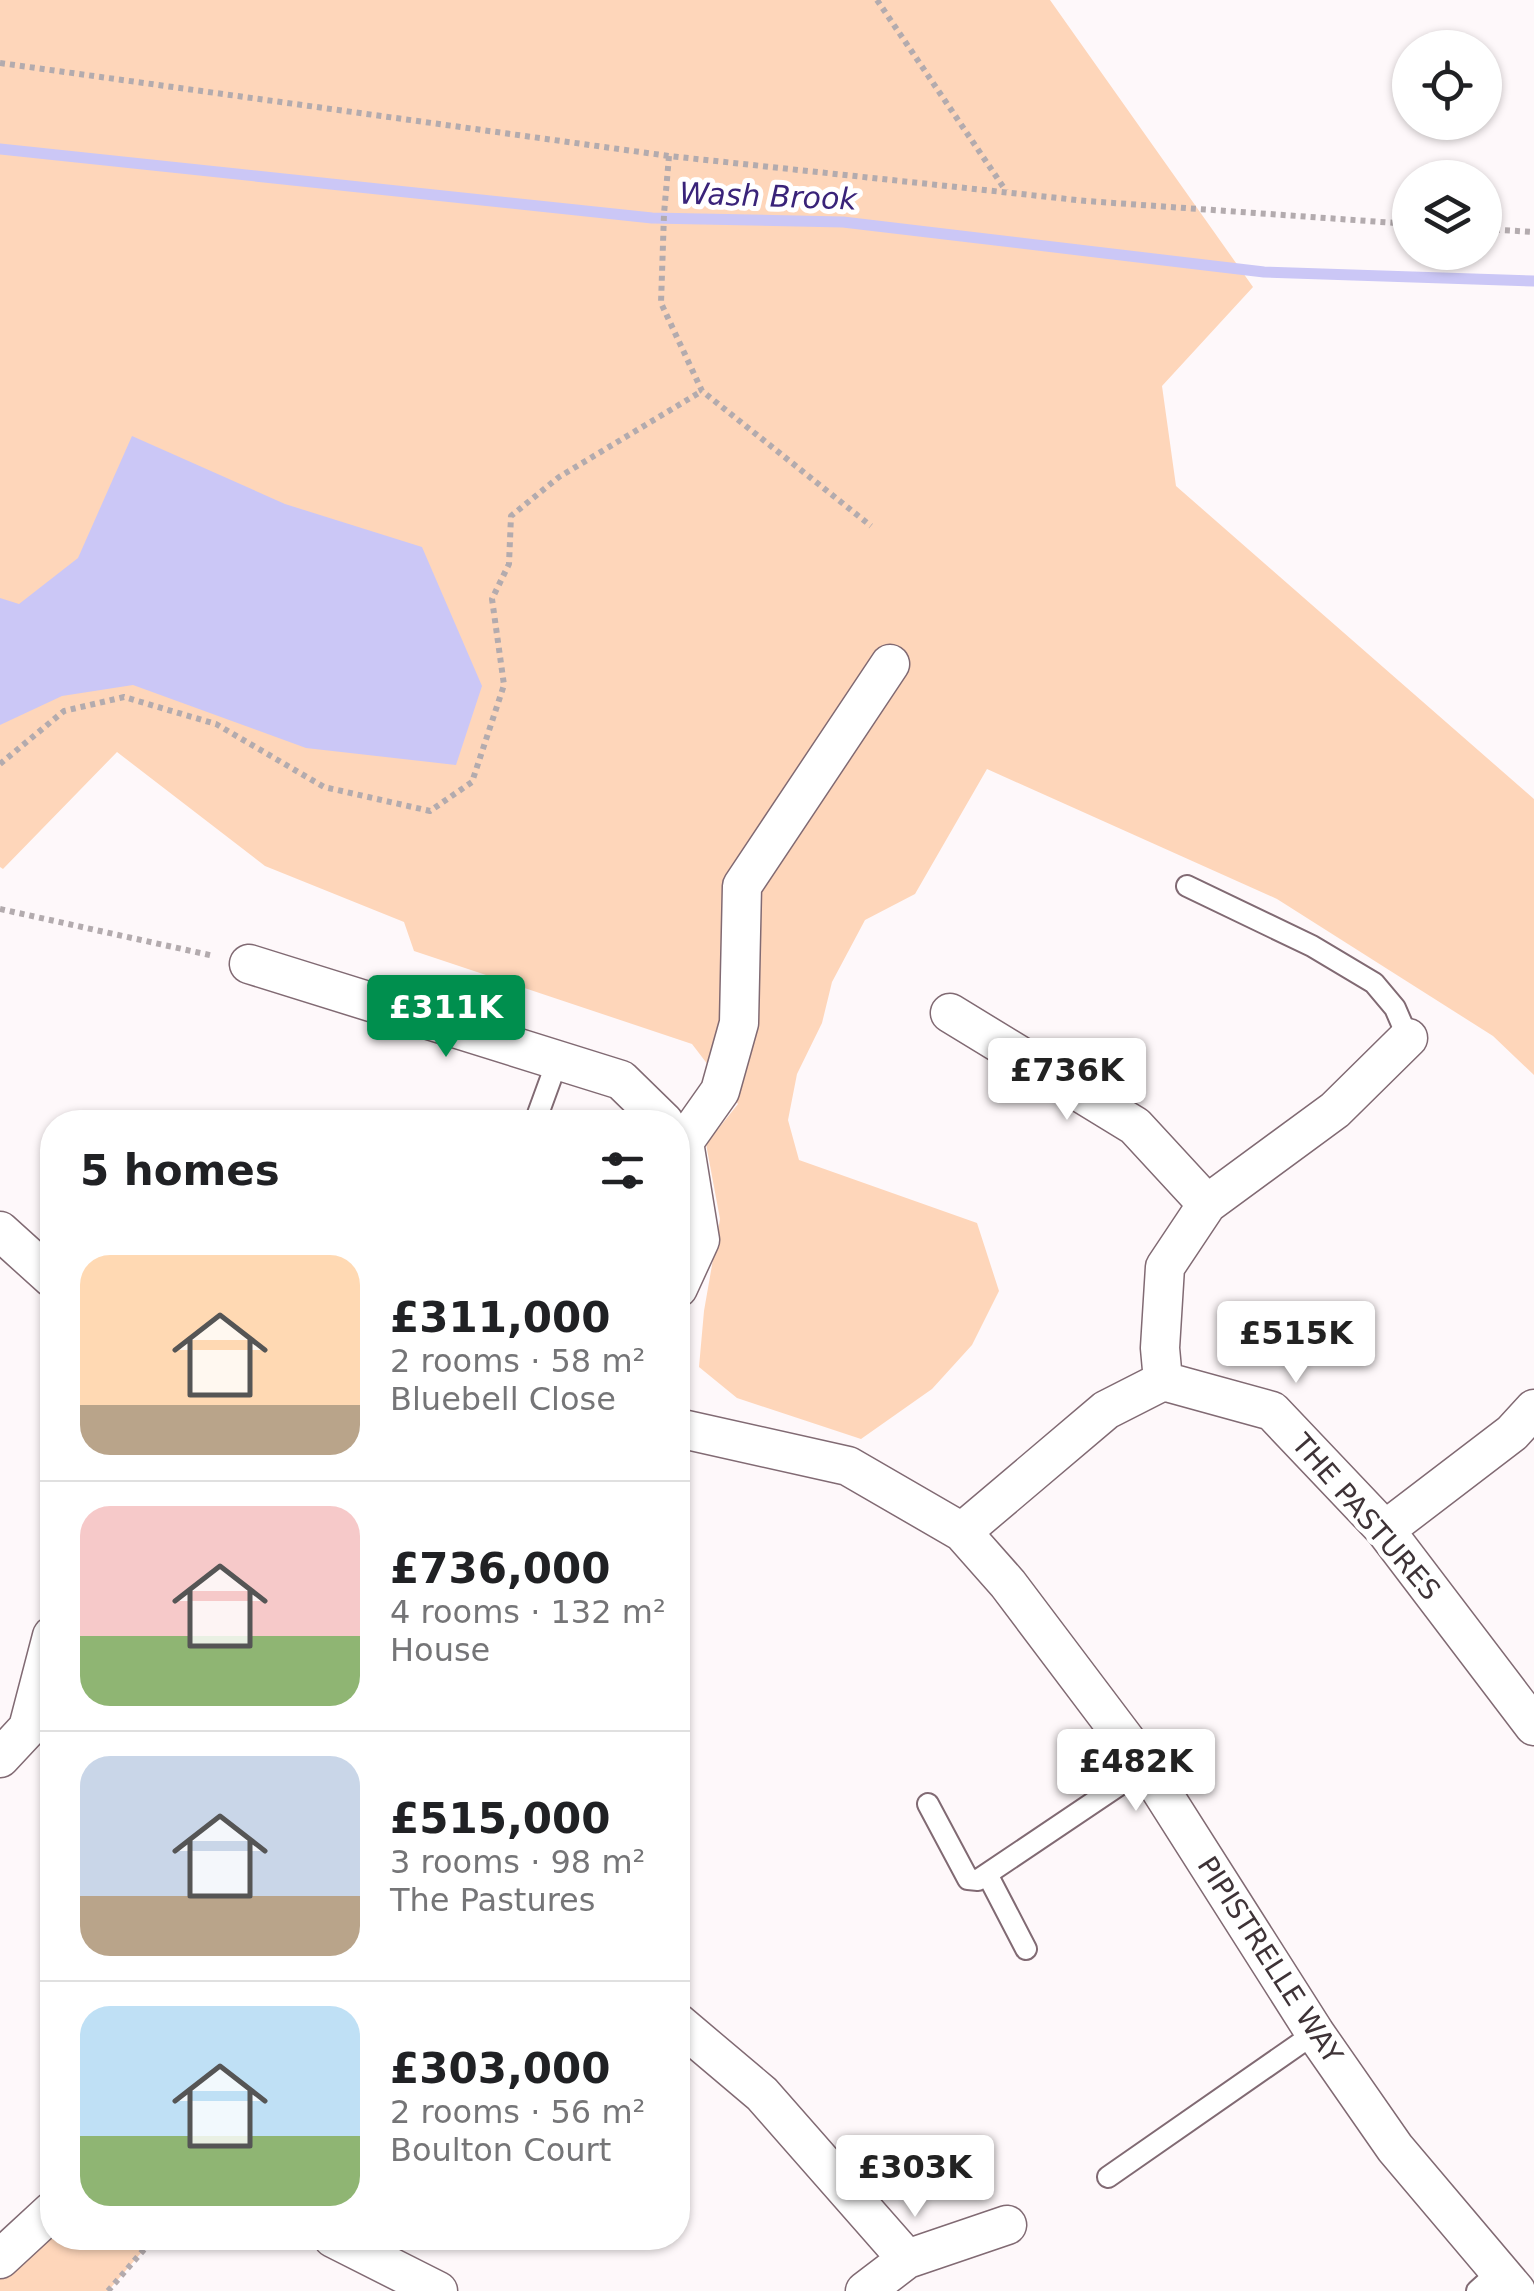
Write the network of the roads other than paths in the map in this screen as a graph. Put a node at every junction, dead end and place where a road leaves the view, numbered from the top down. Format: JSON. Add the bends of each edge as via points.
{"nodes":[{"id":1,"x":890,"y":664,"type":"dead end"},
{"id":2,"x":1187,"y":886,"type":"dead end"},
{"id":3,"x":249,"y":964,"type":"road end"},
{"id":4,"x":950,"y":1013,"type":"dead end"},
{"id":5,"x":1408,"y":1038,"type":"joint"},
{"id":6,"x":558,"y":1058,"type":"junction"},
{"id":7,"x":539,"y":1110,"type":"edge"},
{"id":8,"x":651,"y":1110,"type":"edge"},
{"id":9,"x":690,"y":1120,"type":"edge"},
{"id":10,"x":690,"y":1198,"type":"edge"},
{"id":11,"x":1207,"y":1204,"type":"junction"},
{"id":12,"x":0,"y":1232,"type":"edge"},
{"id":13,"x":690,"y":1262,"type":"edge"},
{"id":14,"x":40,"y":1267,"type":"edge"},
{"id":15,"x":1163,"y":1381,"type":"junction"},
{"id":16,"x":1534,"y":1410,"type":"edge"},
{"id":17,"x":690,"y":1431,"type":"edge"},
{"id":18,"x":1385,"y":1530,"type":"junction"},
{"id":19,"x":962,"y":1532,"type":"junction"},
{"id":20,"x":1534,"y":1726,"type":"edge"},
{"id":21,"x":40,"y":1734,"type":"edge"},
{"id":22,"x":0,"y":1758,"type":"edge"},
{"id":23,"x":1146,"y":1768,"type":"junction"},
{"id":24,"x":928,"y":1804,"type":"dead end"},
{"id":25,"x":987,"y":1874,"type":"junction"},
{"id":26,"x":1026,"y":1949,"type":"dead end"},
{"id":27,"x":690,"y":2033,"type":"edge"},
{"id":28,"x":1315,"y":2033,"type":"junction"},
{"id":29,"x":1108,"y":2176,"type":"dead end"},
{"id":30,"x":40,"y":2222,"type":"edge"},
{"id":31,"x":1006,"y":2225,"type":"dead end"},
{"id":32,"x":358,"y":2250,"type":"edge"},
{"id":33,"x":907,"y":2258,"type":"junction"},
{"id":34,"x":0,"y":2260,"type":"edge"},
{"id":35,"x":1508,"y":2283,"type":"edge"},
{"id":36,"x":438,"y":2291,"type":"edge"},
{"id":37,"x":865,"y":2291,"type":"edge"}],
"edges":[{"from":1,"to":9,"type":"street","via":[[742,886],[739,1023],[720,1091]]},
{"from":2,"to":5,"type":"lane","via":[[1374,983]]},
{"from":3,"to":6,"type":"street"},
{"from":4,"to":11,"type":"street","via":[[1135,1126]]},
{"from":5,"to":11,"type":"street","via":[[1334,1110]]},
{"from":6,"to":7,"type":"lane"},
{"from":6,"to":8,"type":"street","via":[[620,1080]]},
{"from":10,"to":13,"type":"street","via":[[700,1240]]},
{"from":11,"to":15,"type":"street","via":[[1165,1268]]},
{"from":12,"to":14,"type":"street"},
{"from":15,"to":18,"type":"street","name":"THE PASTURES","via":[[1272,1410]]},
{"from":15,"to":19,"type":"street","via":[[1106,1410]]},
{"from":16,"to":18,"type":"street"},
{"from":17,"to":19,"type":"street","name":"PIPISTRELLE WAY","via":[[848,1466]]},
{"from":18,"to":20,"type":"street","name":"THE PASTURES"},
{"from":19,"to":23,"type":"street","name":"PIPISTRELLE WAY"},
{"from":21,"to":22,"type":"street"},
{"from":23,"to":25,"type":"lane"},
{"from":23,"to":28,"type":"street","name":"PIPISTRELLE WAY"},
{"from":24,"to":25,"type":"lane","via":[[968,1879]]},
{"from":25,"to":26,"type":"lane"},
{"from":27,"to":33,"type":"street","via":[[762,2094]]},
{"from":28,"to":29,"type":"lane"},
{"from":28,"to":35,"type":"street","name":"PIPISTRELLE WAY","via":[[1395,2148]]},
{"from":30,"to":34,"type":"street"},
{"from":31,"to":33,"type":"street"},
{"from":32,"to":36,"type":"street"},
{"from":33,"to":37,"type":"street"}]}
